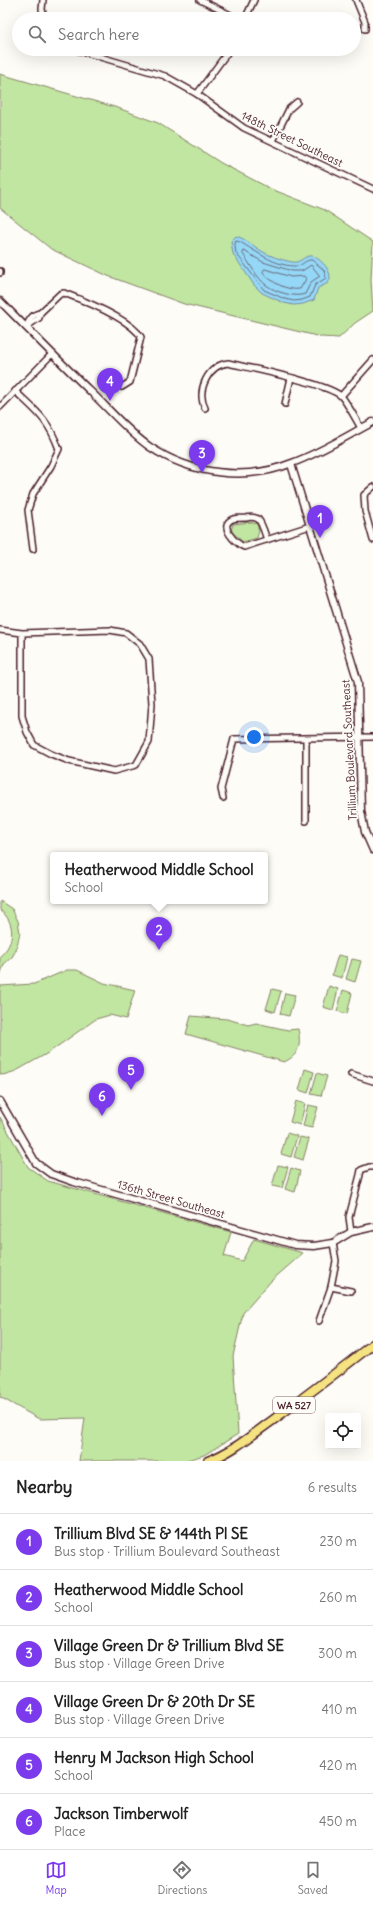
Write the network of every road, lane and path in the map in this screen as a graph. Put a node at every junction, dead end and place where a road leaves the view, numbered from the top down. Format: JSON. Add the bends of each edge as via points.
{"nodes":[{"id":1,"x":43,"y":0,"type":"edge"},
{"id":2,"x":200,"y":0,"type":"edge"},
{"id":3,"x":254,"y":0,"type":"edge"},
{"id":4,"x":356,"y":0,"type":"edge"},
{"id":5,"x":43,"y":12,"type":"edge"},
{"id":6,"x":225,"y":12,"type":"edge"},
{"id":7,"x":248,"y":12,"type":"edge"},
{"id":8,"x":361,"y":12,"type":"edge"},
{"id":9,"x":361,"y":12,"type":"edge"},
{"id":10,"x":365,"y":29,"type":"dead end"},
{"id":11,"x":97,"y":56,"type":"edge"},
{"id":12,"x":225,"y":56,"type":"edge"},
{"id":13,"x":197,"y":94,"type":"junction"},
{"id":14,"x":296,"y":102,"type":"dead end"},
{"id":15,"x":273,"y":141,"type":"junction"},
{"id":16,"x":373,"y":189,"type":"edge"},
{"id":17,"x":0,"y":301,"type":"edge"},
{"id":18,"x":26,"y":327,"type":"junction"},
{"id":19,"x":52,"y":354,"type":"junction"},
{"id":20,"x":373,"y":360,"type":"edge"},
{"id":21,"x":291,"y":378,"type":"junction"},
{"id":22,"x":122,"y":387,"type":"dead end"},
{"id":23,"x":15,"y":391,"type":"junction"},
{"id":24,"x":341,"y":396,"type":"junction"},
{"id":25,"x":285,"y":404,"type":"dead end"},
{"id":26,"x":0,"y":407,"type":"edge"},
{"id":27,"x":205,"y":408,"type":"dead end"},
{"id":28,"x":373,"y":422,"type":"edge"},
{"id":29,"x":361,"y":428,"type":"junction"},
{"id":30,"x":292,"y":464,"type":"junction"},
{"id":31,"x":373,"y":487,"type":"edge"},
{"id":32,"x":310,"y":526,"type":"junction"},
{"id":33,"x":267,"y":540,"type":"junction"},
{"id":34,"x":373,"y":540,"type":"edge"},
{"id":35,"x":33,"y":549,"type":"dead end"},
{"id":36,"x":0,"y":630,"type":"edge"},
{"id":37,"x":22,"y":632,"type":"junction"},
{"id":38,"x":360,"y":736,"type":"junction"},
{"id":39,"x":373,"y":737,"type":"edge"},
{"id":40,"x":306,"y":739,"type":"junction"},
{"id":41,"x":223,"y":798,"type":"dead end"},
{"id":42,"x":306,"y":821,"type":"dead end"},
{"id":43,"x":373,"y":850,"type":"edge"},
{"id":44,"x":351,"y":1074,"type":"dead end"},
{"id":45,"x":373,"y":1081,"type":"edge"},
{"id":46,"x":0,"y":1101,"type":"edge"},
{"id":47,"x":373,"y":1167,"type":"edge"},
{"id":48,"x":373,"y":1227,"type":"edge"},
{"id":49,"x":351,"y":1232,"type":"junction"},
{"id":50,"x":333,"y":1243,"type":"junction"},
{"id":51,"x":331,"y":1287,"type":"junction"},
{"id":52,"x":351,"y":1291,"type":"dead end"},
{"id":53,"x":318,"y":1321,"type":"dead end"},
{"id":54,"x":373,"y":1344,"type":"edge"},
{"id":55,"x":208,"y":1461,"type":"edge"}],
"edges":[{"from":1,"to":5,"type":"street"},
{"from":2,"to":6,"type":"street"},
{"from":3,"to":7,"type":"street"},
{"from":4,"to":8,"type":"street"},
{"from":9,"to":10,"type":"street"},
{"from":11,"to":13,"type":"street","name":"148th Street Southeast","via":[[165,76]]},
{"from":12,"to":13,"type":"street"},
{"from":13,"to":15,"type":"street","name":"148th Street Southeast","via":[[244,128]]},
{"from":14,"to":15,"type":"street","via":[[289,109]]},
{"from":15,"to":16,"type":"street","name":"148th Street Southeast"},
{"from":17,"to":18,"type":"street"},
{"from":18,"to":19,"type":"street"},
{"from":18,"to":22,"type":"street","via":[[29,319],[40,313],[60,294],[64,293],[96,305],[138,332],[141,337],[130,382]]},
{"from":19,"to":23,"type":"street"},
{"from":19,"to":30,"type":"street","via":[[148,446],[171,459],[201,470],[237,474]]},
{"from":20,"to":24,"type":"street"},
{"from":21,"to":24,"type":"street","via":[[331,390]]},
{"from":21,"to":25,"type":"street"},
{"from":21,"to":27,"type":"street","via":[[228,363],[218,365],[207,377],[201,398]]},
{"from":23,"to":26,"type":"street"},
{"from":23,"to":35,"type":"street","via":[[44,418],[52,429],[59,449],[33,494],[28,510]]},
{"from":24,"to":29,"type":"street"},
{"from":28,"to":29,"type":"street"},
{"from":29,"to":30,"type":"street"},
{"from":30,"to":32,"type":"street","name":"Trillium Boulevard Southeast"},
{"from":31,"to":34,"type":"street","via":[[364,494],[365,510]]},
{"from":32,"to":33,"type":"street"},
{"from":32,"to":38,"type":"street","name":"Trillium Boulevard Southeast","via":[[358,682]]},
{"from":33,"to":33,"type":"street","via":[[244,547],[228,533],[229,522],[233,519],[256,518]]},
{"from":36,"to":37,"type":"street"},
{"from":37,"to":37,"type":"street","via":[[22,716],[34,745],[69,762],[114,771],[136,765],[149,742],[152,704],[149,659],[140,644],[126,633],[110,630]]},
{"from":38,"to":39,"type":"street"},
{"from":38,"to":40,"type":"street"},
{"from":38,"to":43,"type":"street","name":"Trillium Boulevard Southeast","via":[[361,811],[365,832]]},
{"from":40,"to":41,"type":"street","via":[[234,739],[221,789]]},
{"from":40,"to":42,"type":"street"},
{"from":44,"to":45,"type":"street"},
{"from":46,"to":50,"type":"street","name":"136th Street Southeast","via":[[36,1163],[51,1174],[295,1245]]},
{"from":47,"to":49,"type":"street","via":[[362,1170],[360,1175],[349,1217]]},
{"from":48,"to":49,"type":"street","name":"136th Street Southeast"},
{"from":49,"to":50,"type":"street","name":"136th Street Southeast"},
{"from":50,"to":51,"type":"street","via":[[336,1261]]},
{"from":51,"to":52,"type":"street"},
{"from":51,"to":53,"type":"street"},
{"from":54,"to":55,"type":"main road","number":"WA 527","via":[[251,1436],[221,1456]]}]}
